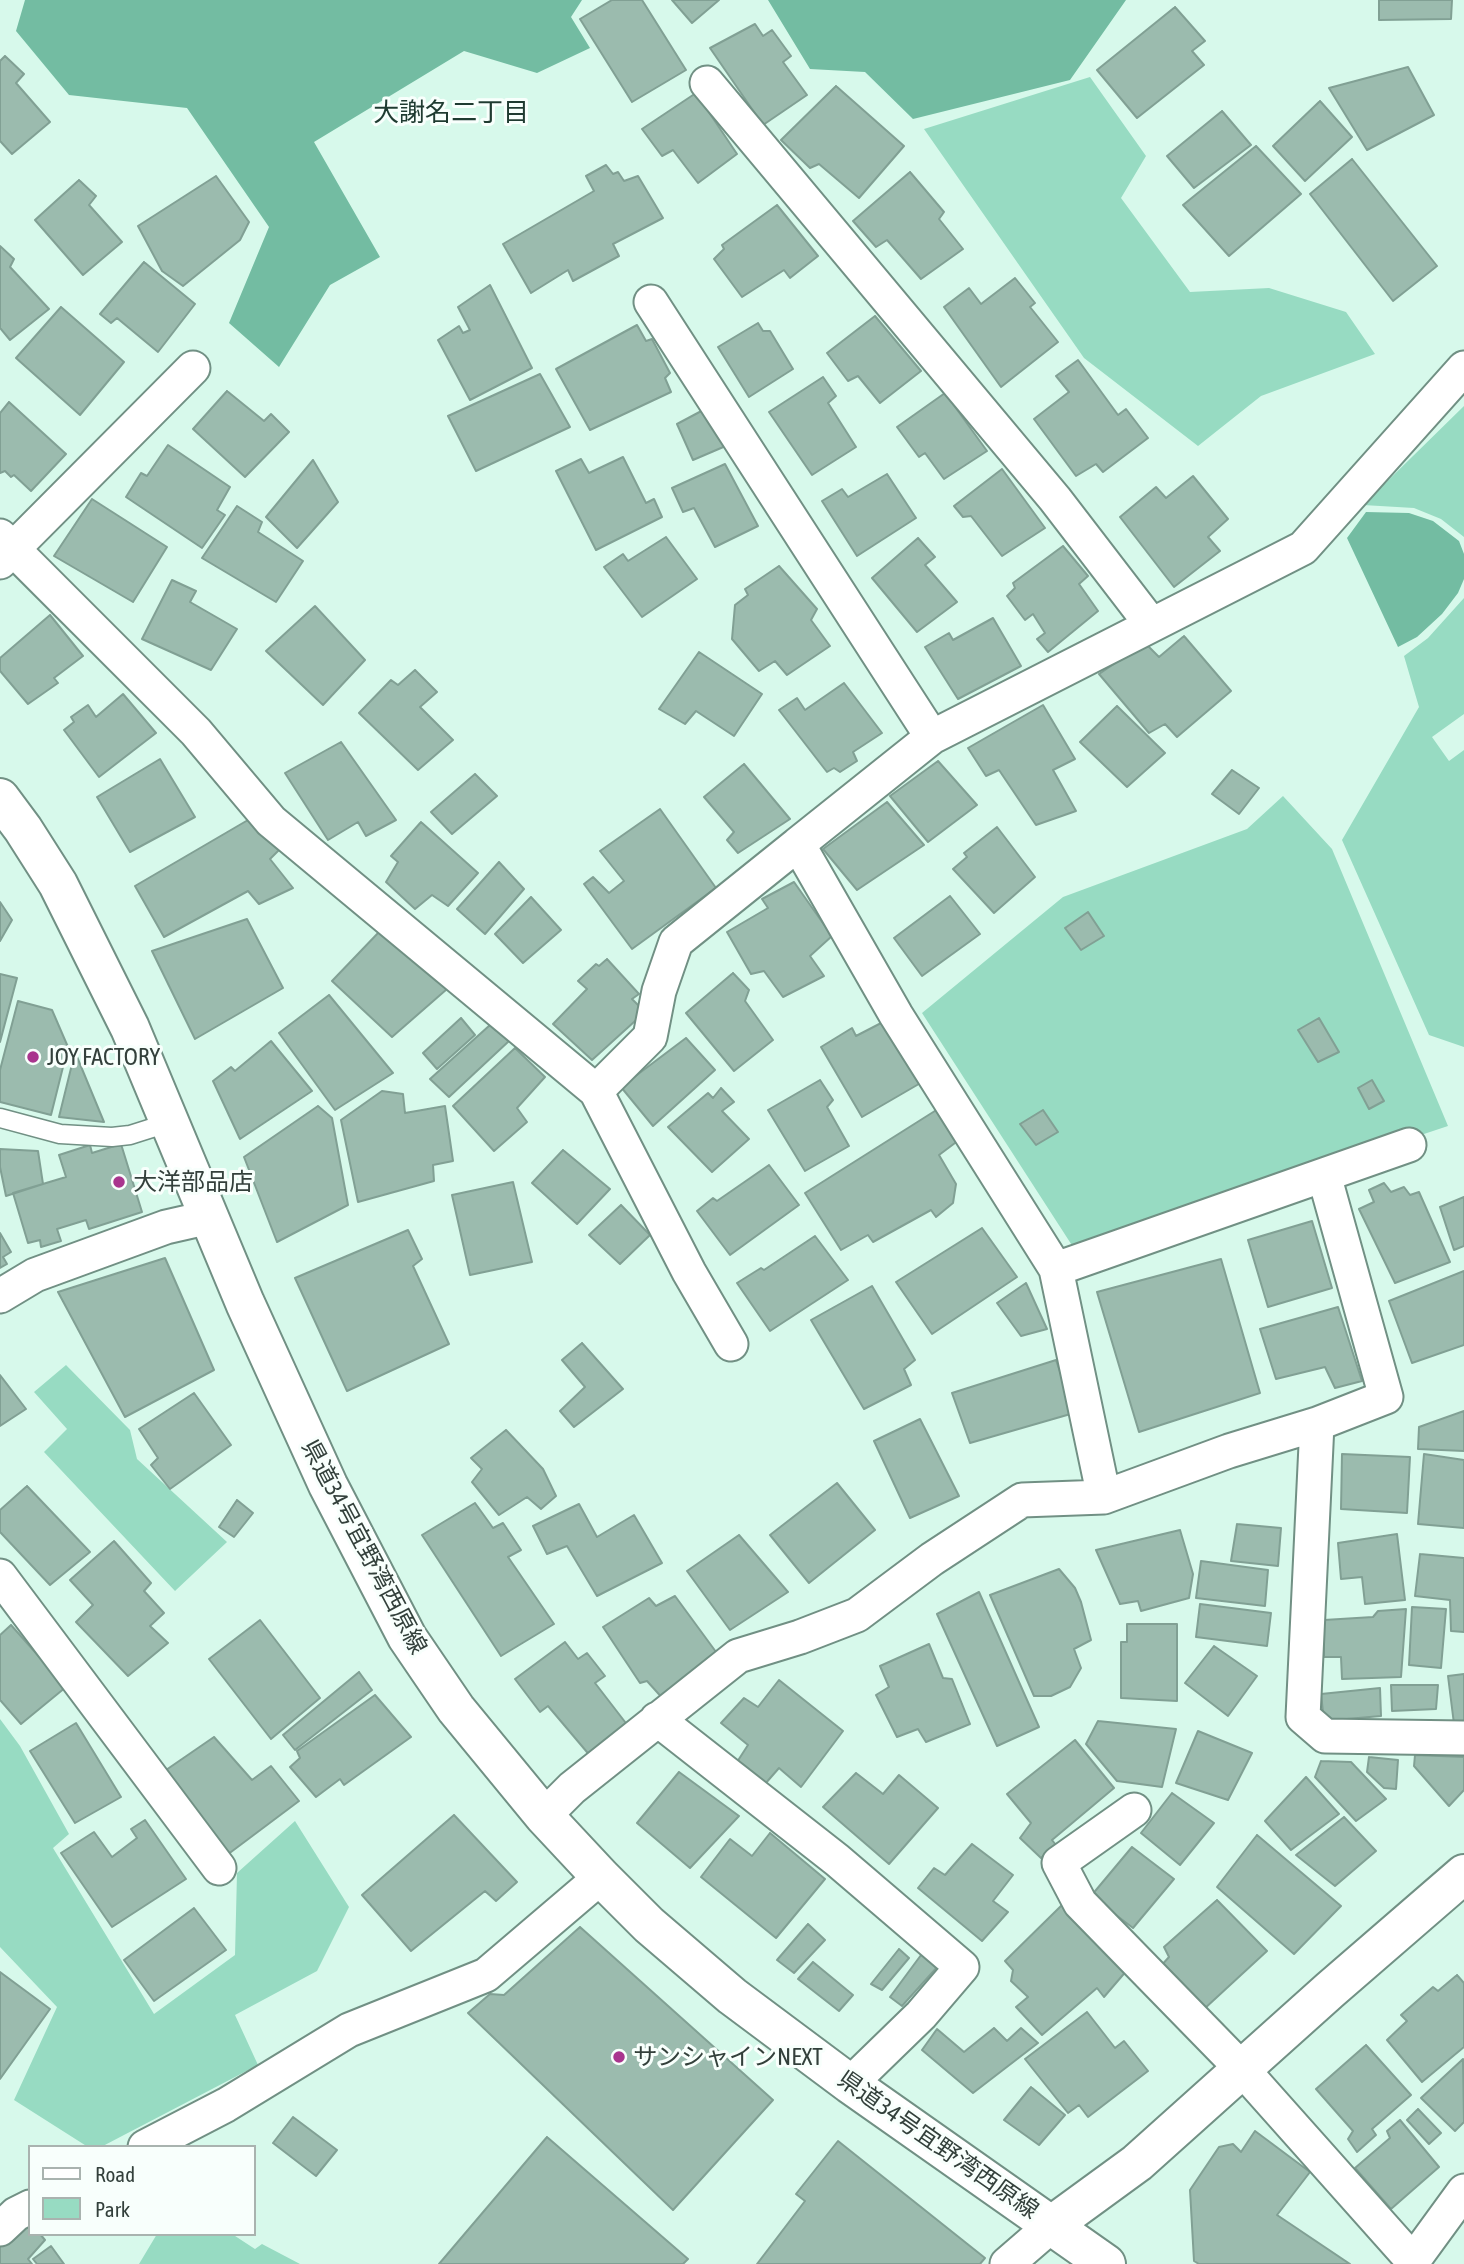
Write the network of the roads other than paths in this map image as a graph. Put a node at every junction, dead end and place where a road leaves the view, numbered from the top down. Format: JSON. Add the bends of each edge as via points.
{"nodes":[{"id":1,"x":707,"y":83,"type":"dead end"},
{"id":2,"x":651,"y":302,"type":"dead end"},
{"id":3,"x":193,"y":368,"type":"dead end"},
{"id":4,"x":1464,"y":369,"type":"edge"},
{"id":5,"x":4,"y":549,"type":"edge"},
{"id":6,"x":1150,"y":624,"type":"junction"},
{"id":7,"x":932,"y":737,"type":"junction"},
{"id":8,"x":0,"y":798,"type":"edge"},
{"id":9,"x":798,"y":844,"type":"junction"},
{"id":10,"x":596,"y":1091,"type":"junction"},
{"id":11,"x":0,"y":1118,"type":"edge"},
{"id":12,"x":171,"y":1122,"type":"junction"},
{"id":13,"x":1409,"y":1145,"type":"dead end"},
{"id":14,"x":1324,"y":1175,"type":"junction"},
{"id":15,"x":210,"y":1217,"type":"junction"},
{"id":16,"x":1056,"y":1269,"type":"junction"},
{"id":17,"x":0,"y":1296,"type":"edge"},
{"id":18,"x":731,"y":1344,"type":"dead end"},
{"id":19,"x":1317,"y":1424,"type":"junction"},
{"id":20,"x":1104,"y":1497,"type":"junction"},
{"id":21,"x":0,"y":1576,"type":"edge"},
{"id":22,"x":657,"y":1719,"type":"junction"},
{"id":23,"x":1464,"y":1738,"type":"edge"},
{"id":24,"x":1134,"y":1810,"type":"dead end"},
{"id":25,"x":544,"y":1816,"type":"junction"},
{"id":26,"x":219,"y":1868,"type":"dead end"},
{"id":27,"x":1464,"y":1874,"type":"edge"},
{"id":28,"x":601,"y":1877,"type":"junction"},
{"id":29,"x":1242,"y":2068,"type":"junction"},
{"id":30,"x":850,"y":2084,"type":"junction"},
{"id":31,"x":149,"y":2145,"type":"edge"},
{"id":32,"x":1464,"y":2191,"type":"edge"},
{"id":33,"x":28,"y":2208,"type":"edge"},
{"id":34,"x":1052,"y":2225,"type":"junction"},
{"id":35,"x":0,"y":2230,"type":"edge"},
{"id":36,"x":1415,"y":2262,"type":"edge"},
{"id":37,"x":1007,"y":2264,"type":"edge"},
{"id":38,"x":1106,"y":2264,"type":"edge"}],
"edges":[{"from":1,"to":6,"type":"street","via":[[1046,488]]},
{"from":2,"to":7,"type":"street"},
{"from":3,"to":5,"type":"street"},
{"from":4,"to":6,"type":"street","via":[[1303,548]]},
{"from":5,"to":10,"type":"street","via":[[196,732],[271,821]]},
{"from":6,"to":7,"type":"street"},
{"from":7,"to":9,"type":"street"},
{"from":8,"to":12,"type":"main road","name":"県道34号宜野湾西原線","via":[[58,884]]},
{"from":9,"to":10,"type":"street","via":[[676,942],[650,1037]]},
{"from":9,"to":16,"type":"street","via":[[896,1015]]},
{"from":10,"to":18,"type":"street"},
{"from":11,"to":12,"type":"lane","via":[[60,1134],[112,1137]]},
{"from":12,"to":15,"type":"main road","name":"県道34号宜野湾西原線"},
{"from":13,"to":14,"type":"street"},
{"from":14,"to":16,"type":"street"},
{"from":14,"to":19,"type":"street","via":[[1386,1397]]},
{"from":15,"to":17,"type":"street","via":[[166,1227],[48,1270]]},
{"from":15,"to":25,"type":"main road","name":"県道34号宜野湾西原線","via":[[283,1387],[407,1637],[456,1709]]},
{"from":16,"to":20,"type":"street"},
{"from":19,"to":20,"type":"street"},
{"from":19,"to":23,"type":"street","via":[[1303,1717],[1325,1736]]},
{"from":20,"to":22,"type":"street","via":[[1023,1500],[857,1615],[738,1656]]},
{"from":21,"to":26,"type":"street"},
{"from":22,"to":25,"type":"street"},
{"from":22,"to":30,"type":"street","via":[[836,1860],[962,1967],[921,2015]]},
{"from":24,"to":29,"type":"street","via":[[1059,1863],[1080,1903]]},
{"from":25,"to":28,"type":"main road","name":"県道34号宜野湾西原線"},
{"from":27,"to":29,"type":"main road"},
{"from":28,"to":30,"type":"main road","name":"県道34号宜野湾西原線","via":[[732,1996]]},
{"from":28,"to":31,"type":"street","via":[[486,1975],[349,2030],[226,2105]]},
{"from":29,"to":34,"type":"main road","via":[[1137,2163]]},
{"from":29,"to":36,"type":"street"},
{"from":30,"to":34,"type":"main road","name":"県道34号宜野湾西原線"},
{"from":32,"to":36,"type":"street"},
{"from":33,"to":35,"type":"street"},
{"from":34,"to":37,"type":"street"},
{"from":34,"to":38,"type":"main road","name":"県道34号宜野湾西原線"}]}
